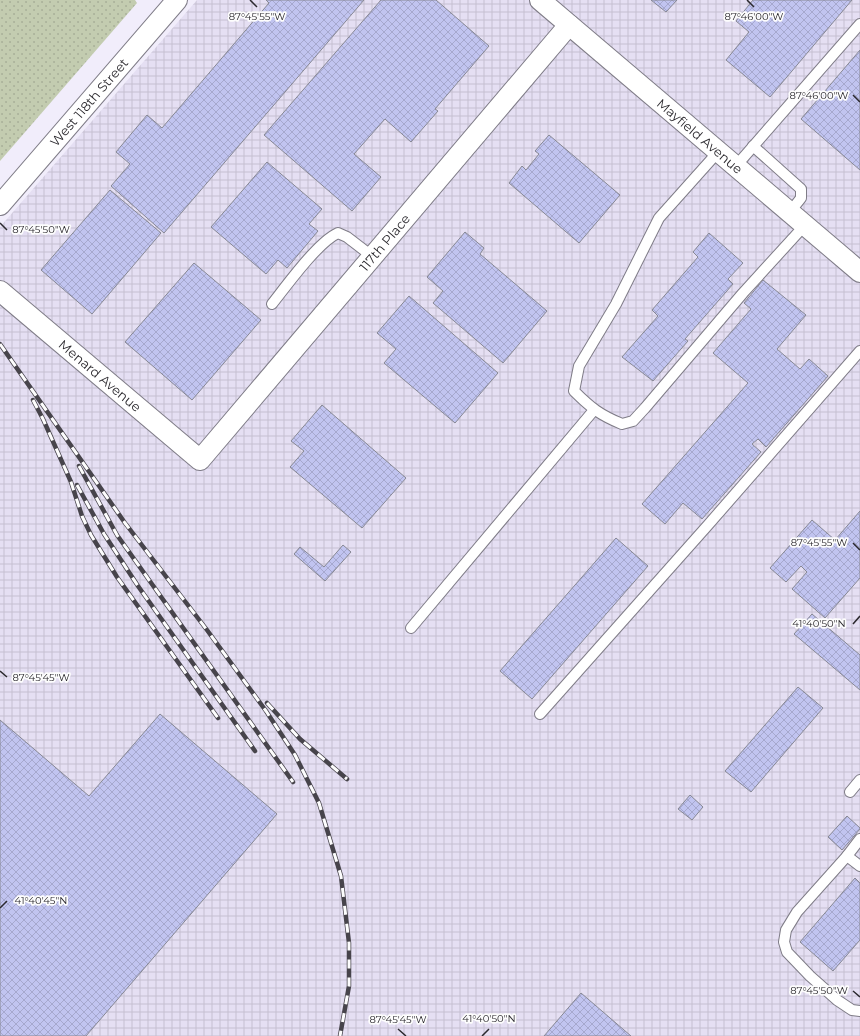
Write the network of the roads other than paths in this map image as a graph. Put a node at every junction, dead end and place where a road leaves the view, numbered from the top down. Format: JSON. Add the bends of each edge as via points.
{"nodes":[{"id":1,"x":177,"y":0,"type":"edge"},
{"id":2,"x":540,"y":0,"type":"edge"},
{"id":3,"x":860,"y":24,"type":"edge"},
{"id":4,"x":569,"y":25,"type":"junction"},
{"id":5,"x":753,"y":146,"type":"junction"},
{"id":6,"x":718,"y":152,"type":"junction"},
{"id":7,"x":736,"y":166,"type":"junction"},
{"id":8,"x":0,"y":205,"type":"edge"},
{"id":9,"x":790,"y":212,"type":"junction"},
{"id":10,"x":805,"y":225,"type":"junction"},
{"id":11,"x":373,"y":257,"type":"junction"},
{"id":12,"x":860,"y":272,"type":"edge"},
{"id":13,"x":0,"y":291,"type":"edge"},
{"id":14,"x":272,"y":304,"type":"dead end"},
{"id":15,"x":860,"y":351,"type":"edge"},
{"id":16,"x":594,"y":410,"type":"junction"},
{"id":17,"x":200,"y":460,"type":"joint"},
{"id":18,"x":411,"y":628,"type":"dead end"},
{"id":19,"x":540,"y":714,"type":"dead end"},
{"id":20,"x":860,"y":780,"type":"edge"},
{"id":21,"x":850,"y":792,"type":"dead end"},
{"id":22,"x":860,"y":839,"type":"edge"},
{"id":23,"x":847,"y":856,"type":"junction"},
{"id":24,"x":860,"y":866,"type":"edge"},
{"id":25,"x":860,"y":1011,"type":"edge"}],
"edges":[{"from":1,"to":8,"type":"street","name":"West 118th Street"},
{"from":2,"to":4,"type":"street","name":"Mayfield Avenue"},
{"from":3,"to":5,"type":"lane"},
{"from":4,"to":6,"type":"street","name":"Mayfield Avenue"},
{"from":4,"to":11,"type":"street","name":"117th Place"},
{"from":5,"to":7,"type":"lane"},
{"from":5,"to":9,"type":"lane","via":[[801,189],[801,198]]},
{"from":6,"to":7,"type":"street","name":"Mayfield Avenue"},
{"from":6,"to":16,"type":"lane","via":[[659,218],[616,304],[579,366],[574,391]]},
{"from":7,"to":9,"type":"street","name":"Mayfield Avenue"},
{"from":9,"to":10,"type":"street","name":"Mayfield Avenue"},
{"from":10,"to":12,"type":"street","name":"Mayfield Avenue"},
{"from":10,"to":16,"type":"lane","via":[[743,292],[633,421],[622,424]]},
{"from":11,"to":14,"type":"lane","via":[[347,237],[338,233],[331,236],[309,258]]},
{"from":11,"to":17,"type":"street","name":"117th Place"},
{"from":13,"to":17,"type":"street","name":"Menard Avenue"},
{"from":15,"to":19,"type":"lane"},
{"from":16,"to":18,"type":"lane"},
{"from":20,"to":21,"type":"lane"},
{"from":22,"to":23,"type":"lane"},
{"from":23,"to":24,"type":"lane"},
{"from":23,"to":25,"type":"lane","via":[[797,912],[786,930],[784,942],[787,952],[810,976],[837,1000],[852,1010]]}]}
